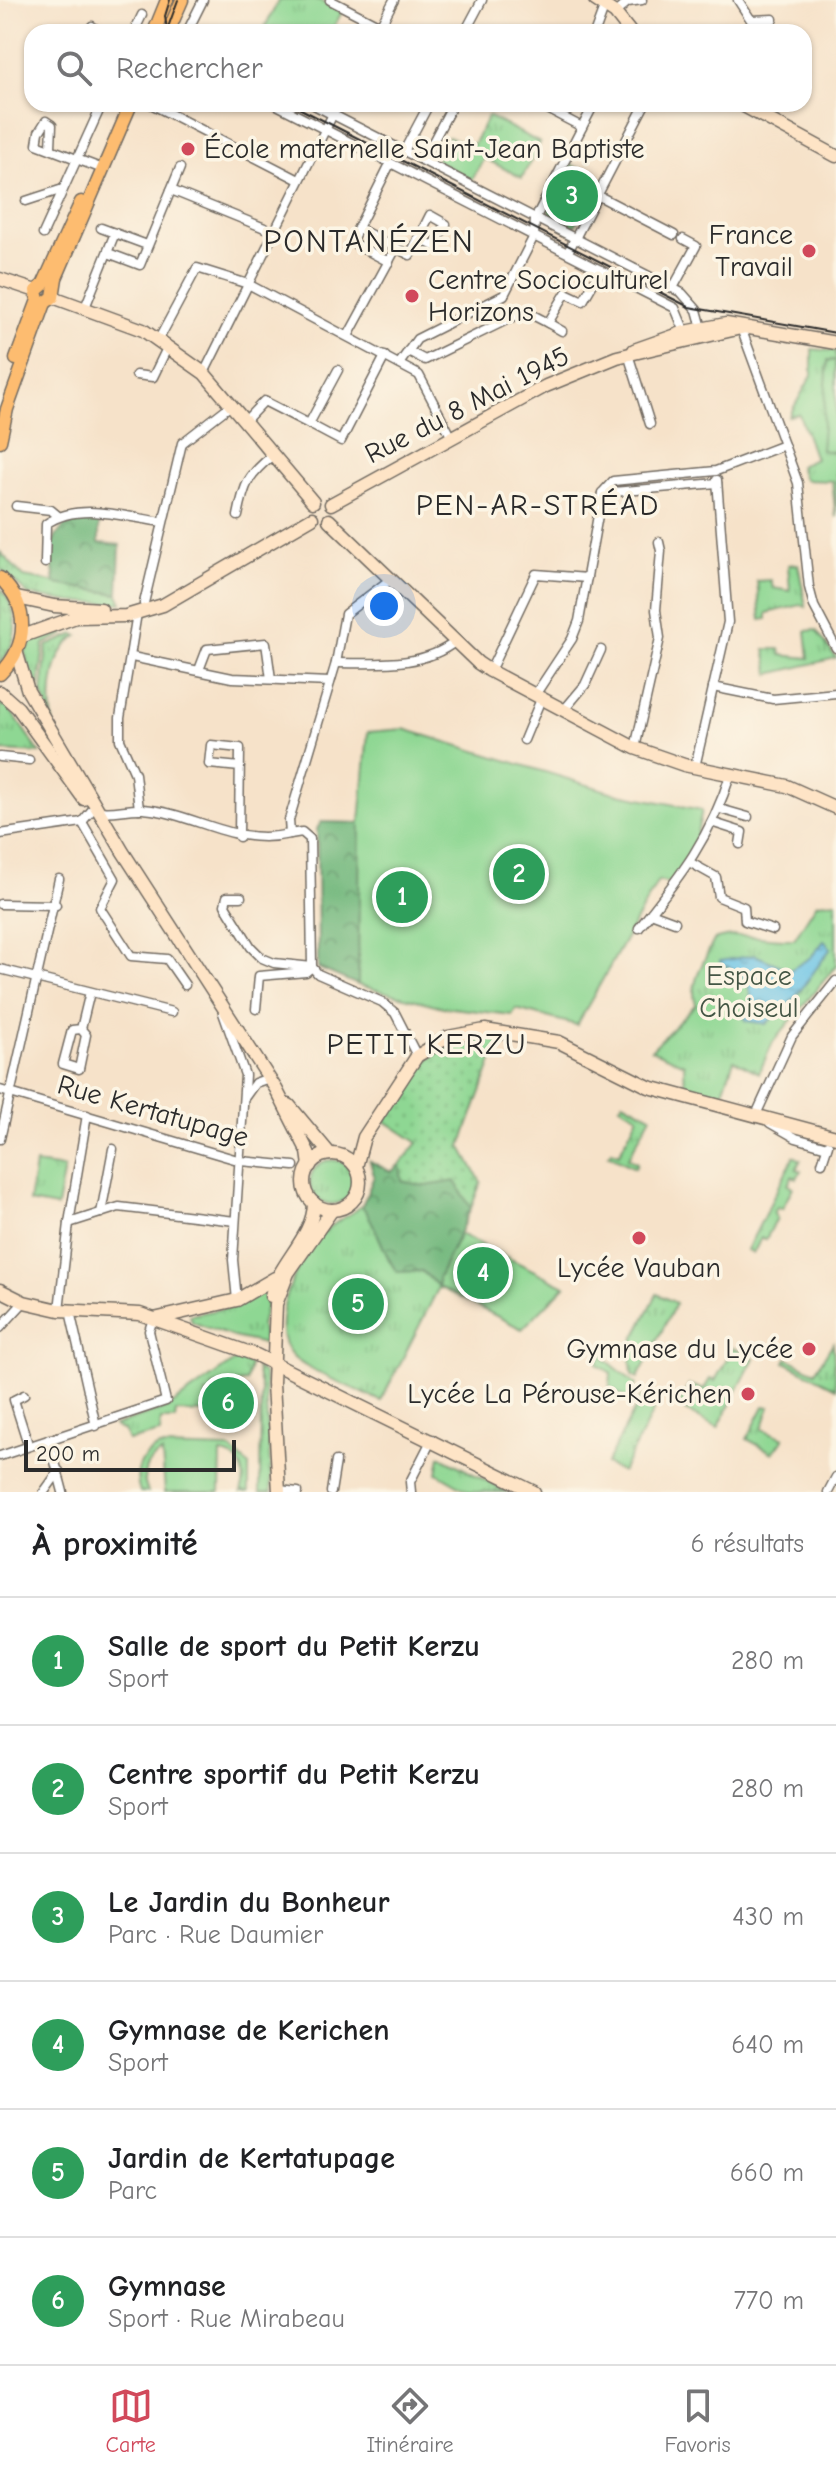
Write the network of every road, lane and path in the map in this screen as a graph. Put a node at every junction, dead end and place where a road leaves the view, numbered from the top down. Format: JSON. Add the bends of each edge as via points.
{"nodes":[{"id":1,"x":167,"y":0,"type":"edge"},
{"id":2,"x":203,"y":0,"type":"edge"},
{"id":3,"x":330,"y":0,"type":"edge"},
{"id":4,"x":394,"y":0,"type":"edge"},
{"id":5,"x":482,"y":0,"type":"edge"},
{"id":6,"x":642,"y":0,"type":"edge"},
{"id":7,"x":738,"y":0,"type":"edge"},
{"id":8,"x":180,"y":5,"type":"edge"},
{"id":9,"x":605,"y":6,"type":"edge"},
{"id":10,"x":142,"y":15,"type":"dead end"},
{"id":11,"x":773,"y":19,"type":"dead end"},
{"id":12,"x":138,"y":24,"type":"edge"},
{"id":13,"x":157,"y":24,"type":"edge"},
{"id":14,"x":172,"y":24,"type":"edge"},
{"id":15,"x":190,"y":24,"type":"edge"},
{"id":16,"x":371,"y":24,"type":"edge"},
{"id":17,"x":382,"y":24,"type":"edge"},
{"id":18,"x":469,"y":24,"type":"edge"},
{"id":19,"x":622,"y":24,"type":"edge"},
{"id":20,"x":99,"y":112,"type":"edge"},
{"id":21,"x":122,"y":112,"type":"edge"},
{"id":22,"x":127,"y":112,"type":"edge"},
{"id":23,"x":167,"y":112,"type":"edge"},
{"id":24,"x":290,"y":112,"type":"edge"},
{"id":25,"x":327,"y":112,"type":"edge"},
{"id":26,"x":334,"y":112,"type":"edge"},
{"id":27,"x":425,"y":112,"type":"edge"},
{"id":28,"x":449,"y":112,"type":"edge"},
{"id":29,"x":553,"y":112,"type":"edge"},
{"id":30,"x":590,"y":112,"type":"edge"},
{"id":31,"x":641,"y":112,"type":"edge"},
{"id":32,"x":755,"y":112,"type":"edge"},
{"id":33,"x":333,"y":115,"type":"junction"},
{"id":34,"x":582,"y":127,"type":"junction"},
{"id":35,"x":325,"y":130,"type":"junction"},
{"id":36,"x":51,"y":147,"type":"dead end"},
{"id":37,"x":404,"y":151,"type":"junction"},
{"id":38,"x":427,"y":153,"type":"dead end"},
{"id":39,"x":836,"y":156,"type":"edge"},
{"id":40,"x":79,"y":159,"type":"junction"},
{"id":41,"x":390,"y":164,"type":"junction"},
{"id":42,"x":100,"y":168,"type":"junction"},
{"id":43,"x":180,"y":168,"type":"dead end"},
{"id":44,"x":299,"y":180,"type":"junction"},
{"id":45,"x":63,"y":189,"type":"junction"},
{"id":46,"x":171,"y":190,"type":"junction"},
{"id":47,"x":597,"y":195,"type":"junction"},
{"id":48,"x":26,"y":201,"type":"dead end"},
{"id":49,"x":535,"y":219,"type":"junction"},
{"id":50,"x":101,"y":228,"type":"dead end"},
{"id":51,"x":358,"y":228,"type":"junction"},
{"id":52,"x":272,"y":231,"type":"junction"},
{"id":53,"x":115,"y":233,"type":"junction"},
{"id":54,"x":43,"y":234,"type":"dead end"},
{"id":55,"x":674,"y":235,"type":"dead end"},
{"id":56,"x":534,"y":236,"type":"junction"},
{"id":57,"x":418,"y":238,"type":"dead end"},
{"id":58,"x":683,"y":239,"type":"dead end"},
{"id":59,"x":575,"y":240,"type":"junction"},
{"id":60,"x":147,"y":245,"type":"junction"},
{"id":61,"x":396,"y":248,"type":"junction"},
{"id":62,"x":568,"y":252,"type":"junction"},
{"id":63,"x":108,"y":253,"type":"junction"},
{"id":64,"x":389,"y":262,"type":"junction"},
{"id":65,"x":601,"y":270,"type":"junction"},
{"id":66,"x":0,"y":279,"type":"edge"},
{"id":67,"x":248,"y":284,"type":"junction"},
{"id":68,"x":673,"y":288,"type":"junction"},
{"id":69,"x":44,"y":294,"type":"junction"},
{"id":70,"x":84,"y":310,"type":"junction"},
{"id":71,"x":548,"y":323,"type":"junction"},
{"id":72,"x":702,"y":328,"type":"junction"},
{"id":73,"x":741,"y":328,"type":"junction"},
{"id":74,"x":562,"y":331,"type":"dead end"},
{"id":75,"x":685,"y":332,"type":"junction"},
{"id":76,"x":348,"y":336,"type":"junction"},
{"id":77,"x":164,"y":342,"type":"junction"},
{"id":78,"x":836,"y":343,"type":"edge"},
{"id":79,"x":408,"y":351,"type":"junction"},
{"id":80,"x":628,"y":354,"type":"junction"},
{"id":81,"x":385,"y":356,"type":"junction"},
{"id":82,"x":399,"y":364,"type":"junction"},
{"id":83,"x":338,"y":370,"type":"dead end"},
{"id":84,"x":204,"y":373,"type":"junction"},
{"id":85,"x":136,"y":375,"type":"dead end"},
{"id":86,"x":231,"y":405,"type":"junction"},
{"id":87,"x":0,"y":408,"type":"edge"},
{"id":88,"x":245,"y":421,"type":"junction"},
{"id":89,"x":309,"y":424,"type":"junction"},
{"id":90,"x":650,"y":424,"type":"dead end"},
{"id":91,"x":451,"y":436,"type":"junction"},
{"id":92,"x":0,"y":441,"type":"edge"},
{"id":93,"x":784,"y":445,"type":"junction"},
{"id":94,"x":273,"y":455,"type":"junction"},
{"id":95,"x":716,"y":471,"type":"junction"},
{"id":96,"x":717,"y":483,"type":"junction"},
{"id":97,"x":602,"y":493,"type":"junction"},
{"id":98,"x":313,"y":502,"type":"junction"},
{"id":99,"x":331,"y":504,"type":"junction"},
{"id":100,"x":16,"y":506,"type":"dead end"},
{"id":101,"x":57,"y":515,"type":"junction"},
{"id":102,"x":238,"y":516,"type":"dead end"},
{"id":103,"x":312,"y":518,"type":"junction"},
{"id":104,"x":329,"y":520,"type":"junction"},
{"id":105,"x":162,"y":522,"type":"junction"},
{"id":106,"x":659,"y":542,"type":"dead end"},
{"id":107,"x":45,"y":563,"type":"dead end"},
{"id":108,"x":0,"y":578,"type":"edge"},
{"id":109,"x":587,"y":578,"type":"junction"},
{"id":110,"x":391,"y":579,"type":"junction"},
{"id":111,"x":17,"y":598,"type":"junction"},
{"id":112,"x":140,"y":608,"type":"junction"},
{"id":113,"x":23,"y":636,"type":"junction"},
{"id":114,"x":456,"y":641,"type":"junction"},
{"id":115,"x":836,"y":648,"type":"edge"},
{"id":116,"x":601,"y":650,"type":"dead end"},
{"id":117,"x":17,"y":654,"type":"junction"},
{"id":118,"x":132,"y":657,"type":"junction"},
{"id":119,"x":336,"y":663,"type":"junction"},
{"id":120,"x":199,"y":670,"type":"junction"},
{"id":121,"x":490,"y":671,"type":"junction"},
{"id":122,"x":0,"y":674,"type":"edge"},
{"id":123,"x":271,"y":679,"type":"junction"},
{"id":124,"x":330,"y":682,"type":"junction"},
{"id":125,"x":713,"y":687,"type":"junction"},
{"id":126,"x":0,"y":692,"type":"edge"},
{"id":127,"x":836,"y":693,"type":"edge"},
{"id":128,"x":538,"y":697,"type":"junction"},
{"id":129,"x":564,"y":710,"type":"junction"},
{"id":130,"x":524,"y":740,"type":"dead end"},
{"id":131,"x":635,"y":748,"type":"junction"},
{"id":132,"x":0,"y":757,"type":"edge"},
{"id":133,"x":29,"y":760,"type":"dead end"},
{"id":134,"x":240,"y":767,"type":"dead end"},
{"id":135,"x":695,"y":767,"type":"junction"},
{"id":136,"x":731,"y":773,"type":"junction"},
{"id":137,"x":836,"y":808,"type":"edge"},
{"id":138,"x":139,"y":809,"type":"junction"},
{"id":139,"x":720,"y":809,"type":"junction"},
{"id":140,"x":96,"y":810,"type":"junction"},
{"id":141,"x":122,"y":813,"type":"junction"},
{"id":142,"x":748,"y":817,"type":"dead end"},
{"id":143,"x":82,"y":822,"type":"junction"},
{"id":144,"x":714,"y":823,"type":"junction"},
{"id":145,"x":110,"y":829,"type":"junction"},
{"id":146,"x":0,"y":834,"type":"edge"},
{"id":147,"x":290,"y":834,"type":"junction"},
{"id":148,"x":239,"y":837,"type":"junction"},
{"id":149,"x":740,"y":844,"type":"dead end"},
{"id":150,"x":123,"y":852,"type":"junction"},
{"id":151,"x":691,"y":863,"type":"junction"},
{"id":152,"x":59,"y":879,"type":"dead end"},
{"id":153,"x":241,"y":897,"type":"dead end"},
{"id":154,"x":0,"y":904,"type":"edge"},
{"id":155,"x":56,"y":905,"type":"junction"},
{"id":156,"x":651,"y":913,"type":"junction"},
{"id":157,"x":675,"y":922,"type":"dead end"},
{"id":158,"x":639,"y":928,"type":"dead end"},
{"id":159,"x":773,"y":930,"type":"dead end"},
{"id":160,"x":312,"y":967,"type":"junction"},
{"id":161,"x":0,"y":969,"type":"edge"},
{"id":162,"x":36,"y":977,"type":"junction"},
{"id":163,"x":836,"y":981,"type":"edge"},
{"id":164,"x":185,"y":985,"type":"dead end"},
{"id":165,"x":90,"y":992,"type":"junction"},
{"id":166,"x":216,"y":994,"type":"junction"},
{"id":167,"x":256,"y":1009,"type":"dead end"},
{"id":168,"x":172,"y":1012,"type":"dead end"},
{"id":169,"x":81,"y":1029,"type":"junction"},
{"id":170,"x":417,"y":1056,"type":"junction"},
{"id":171,"x":245,"y":1075,"type":"junction"},
{"id":172,"x":255,"y":1083,"type":"junction"},
{"id":173,"x":273,"y":1084,"type":"junction"},
{"id":174,"x":4,"y":1092,"type":"edge"},
{"id":175,"x":245,"y":1098,"type":"junction"},
{"id":176,"x":87,"y":1115,"type":"junction"},
{"id":177,"x":759,"y":1118,"type":"junction"},
{"id":178,"x":364,"y":1137,"type":"junction"},
{"id":179,"x":0,"y":1139,"type":"edge"},
{"id":180,"x":831,"y":1140,"type":"edge"},
{"id":181,"x":113,"y":1149,"type":"dead end"},
{"id":182,"x":335,"y":1155,"type":"junction"},
{"id":183,"x":241,"y":1161,"type":"junction"},
{"id":184,"x":822,"y":1163,"type":"dead end"},
{"id":185,"x":294,"y":1166,"type":"dead end"},
{"id":186,"x":310,"y":1166,"type":"junction"},
{"id":187,"x":356,"y":1167,"type":"junction"},
{"id":188,"x":314,"y":1203,"type":"junction"},
{"id":189,"x":332,"y":1210,"type":"junction"},
{"id":190,"x":101,"y":1213,"type":"junction"},
{"id":191,"x":235,"y":1221,"type":"junction"},
{"id":192,"x":69,"y":1223,"type":"junction"},
{"id":193,"x":275,"y":1278,"type":"junction"},
{"id":194,"x":0,"y":1290,"type":"edge"},
{"id":195,"x":237,"y":1300,"type":"junction"},
{"id":196,"x":24,"y":1302,"type":"junction"},
{"id":197,"x":65,"y":1310,"type":"junction"},
{"id":198,"x":153,"y":1319,"type":"junction"},
{"id":199,"x":0,"y":1328,"type":"edge"},
{"id":200,"x":274,"y":1362,"type":"junction"},
{"id":201,"x":24,"y":1395,"type":"dead end"},
{"id":202,"x":96,"y":1426,"type":"junction"},
{"id":203,"x":49,"y":1439,"type":"junction"},
{"id":204,"x":432,"y":1439,"type":"junction"},
{"id":205,"x":28,"y":1444,"type":"junction"},
{"id":206,"x":1,"y":1455,"type":"edge"},
{"id":207,"x":336,"y":1461,"type":"dead end"},
{"id":208,"x":60,"y":1471,"type":"junction"},
{"id":209,"x":835,"y":1479,"type":"edge"},
{"id":210,"x":279,"y":1491,"type":"edge"},
{"id":211,"x":44,"y":1492,"type":"edge"},
{"id":212,"x":63,"y":1492,"type":"edge"},
{"id":213,"x":298,"y":1492,"type":"edge"},
{"id":214,"x":331,"y":1492,"type":"edge"},
{"id":215,"x":411,"y":1492,"type":"edge"},
{"id":216,"x":534,"y":1492,"type":"edge"},
{"id":217,"x":828,"y":1492,"type":"edge"}],
"edges":[{"from":1,"to":13,"type":"main road"},
{"from":2,"to":15,"type":"street"},
{"from":3,"to":16,"type":"street"},
{"from":4,"to":17,"type":"street"},
{"from":5,"to":18,"type":"street"},
{"from":6,"to":9,"type":"street"},
{"from":7,"to":11,"type":"street","via":[[751,20]]},
{"from":8,"to":14,"type":"main road"},
{"from":9,"to":19,"type":"street"},
{"from":10,"to":12,"type":"street"},
{"from":20,"to":40,"type":"street"},
{"from":21,"to":42,"type":"main road"},
{"from":22,"to":42,"type":"main road"},
{"from":23,"to":44,"type":"street"},
{"from":24,"to":35,"type":"street"},
{"from":25,"to":33,"type":"street"},
{"from":26,"to":33,"type":"street"},
{"from":27,"to":37,"type":"street"},
{"from":28,"to":38,"type":"street"},
{"from":29,"to":34,"type":"street"},
{"from":30,"to":34,"type":"street"},
{"from":31,"to":47,"type":"street"},
{"from":32,"to":39,"type":"street"},
{"from":33,"to":35,"type":"street"},
{"from":33,"to":37,"type":"street"},
{"from":34,"to":49,"type":"street"},
{"from":35,"to":41,"type":"street"},
{"from":35,"to":44,"type":"street"},
{"from":36,"to":40,"type":"street"},
{"from":37,"to":49,"type":"street"},
{"from":40,"to":42,"type":"street"},
{"from":40,"to":45,"type":"street"},
{"from":41,"to":51,"type":"street"},
{"from":41,"to":56,"type":"street"},
{"from":42,"to":69,"type":"main road"},
{"from":43,"to":46,"type":"street"},
{"from":44,"to":52,"type":"street"},
{"from":45,"to":48,"type":"street"},
{"from":45,"to":54,"type":"street"},
{"from":46,"to":52,"type":"street"},
{"from":46,"to":60,"type":"street"},
{"from":47,"to":55,"type":"street"},
{"from":47,"to":59,"type":"street"},
{"from":49,"to":56,"type":"street"},
{"from":49,"to":59,"type":"street"},
{"from":50,"to":53,"type":"street"},
{"from":51,"to":61,"type":"street"},
{"from":51,"to":64,"type":"street","via":[[351,242]]},
{"from":52,"to":67,"type":"street"},
{"from":53,"to":60,"type":"street"},
{"from":53,"to":63,"type":"street"},
{"from":56,"to":62,"type":"street"},
{"from":56,"to":79,"type":"street","via":[[504,295],[417,339]]},
{"from":57,"to":61,"type":"street","via":[[410,255]]},
{"from":58,"to":68,"type":"street","via":[[696,246]]},
{"from":59,"to":62,"type":"street"},
{"from":59,"to":68,"type":"street"},
{"from":60,"to":63,"type":"street","via":[[140,265]]},
{"from":61,"to":64,"type":"street"},
{"from":62,"to":65,"type":"street"},
{"from":63,"to":70,"type":"street"},
{"from":64,"to":76,"type":"street"},
{"from":65,"to":71,"type":"street","via":[[583,301],[566,293]]},
{"from":65,"to":75,"type":"street","via":[[675,308]]},
{"from":66,"to":69,"type":"street"},
{"from":67,"to":76,"type":"street"},
{"from":67,"to":77,"type":"street","via":[[197,268]]},
{"from":67,"to":84,"type":"street"},
{"from":68,"to":72,"type":"street","via":[[690,299]]},
{"from":69,"to":70,"type":"street"},
{"from":69,"to":87,"type":"main road"},
{"from":69,"to":92,"type":"main road"},
{"from":70,"to":77,"type":"street","via":[[131,324]]},
{"from":71,"to":74,"type":"street"},
{"from":71,"to":79,"type":"street","via":[[525,311],[425,360]]},
{"from":72,"to":73,"type":"street","name":"Rue du 8 Mai 1945"},
{"from":72,"to":75,"type":"street","name":"Rue du 8 Mai 1945"},
{"from":73,"to":78,"type":"street","name":"Rue du 8 Mai 1945"},
{"from":73,"to":80,"type":"street","name":"Rue du 8 Mai 1945"},
{"from":73,"to":93,"type":"street"},
{"from":75,"to":80,"type":"street","name":"Rue du 8 Mai 1945"},
{"from":76,"to":81,"type":"street"},
{"from":77,"to":84,"type":"street"},
{"from":77,"to":85,"type":"street","via":[[153,377]]},
{"from":79,"to":82,"type":"street"},
{"from":80,"to":90,"type":"street"},
{"from":80,"to":91,"type":"street","name":"Rue du 8 Mai 1945","via":[[546,386]]},
{"from":81,"to":82,"type":"street"},
{"from":81,"to":89,"type":"street","via":[[341,441]]},
{"from":82,"to":91,"type":"street","via":[[419,375]]},
{"from":83,"to":89,"type":"street"},
{"from":84,"to":86,"type":"street"},
{"from":86,"to":88,"type":"street"},
{"from":86,"to":105,"type":"street","via":[[182,443]]},
{"from":88,"to":89,"type":"street","via":[[264,401]]},
{"from":88,"to":94,"type":"street"},
{"from":91,"to":99,"type":"street","name":"Rue du 8 Mai 1945"},
{"from":93,"to":95,"type":"street"},
{"from":93,"to":115,"type":"street","via":[[798,483],[814,606]]},
{"from":94,"to":98,"type":"street"},
{"from":94,"to":102,"type":"street","via":[[252,472]]},
{"from":95,"to":96,"type":"street"},
{"from":95,"to":97,"type":"street","via":[[613,481]]},
{"from":96,"to":97,"type":"street"},
{"from":96,"to":125,"type":"street","via":[[728,622]]},
{"from":97,"to":109,"type":"street"},
{"from":98,"to":99,"type":"street","via":[[323,499]]},
{"from":98,"to":103,"type":"street"},
{"from":99,"to":104,"type":"street"},
{"from":100,"to":101,"type":"street"},
{"from":101,"to":105,"type":"street","via":[[85,511]]},
{"from":101,"to":107,"type":"street","via":[[46,524]]},
{"from":103,"to":104,"type":"street"},
{"from":103,"to":112,"type":"street","via":[[229,569]]},
{"from":104,"to":110,"type":"street"},
{"from":105,"to":112,"type":"street"},
{"from":106,"to":131,"type":"street","via":[[660,638]]},
{"from":108,"to":111,"type":"main road"},
{"from":109,"to":121,"type":"street","via":[[536,574]]},
{"from":109,"to":128,"type":"street","via":[[572,639]]},
{"from":110,"to":114,"type":"street"},
{"from":110,"to":119,"type":"street","via":[[345,614]]},
{"from":111,"to":112,"type":"street","via":[[75,609]]},
{"from":111,"to":113,"type":"main road"},
{"from":112,"to":113,"type":"street","via":[[76,617]]},
{"from":112,"to":118,"type":"street"},
{"from":113,"to":117,"type":"main road"},
{"from":114,"to":119,"type":"street","via":[[443,651],[402,662]]},
{"from":114,"to":121,"type":"street"},
{"from":116,"to":129,"type":"street","via":[[585,685]]},
{"from":117,"to":122,"type":"main road"},
{"from":117,"to":140,"type":"street","via":[[28,691]]},
{"from":118,"to":120,"type":"street"},
{"from":118,"to":138,"type":"street","via":[[120,740],[135,774]]},
{"from":119,"to":124,"type":"street"},
{"from":120,"to":123,"type":"street"},
{"from":120,"to":123,"type":"street","via":[[207,649],[266,643]]},
{"from":121,"to":128,"type":"street"},
{"from":123,"to":124,"type":"street"},
{"from":124,"to":147,"type":"street","via":[[289,820]]},
{"from":125,"to":127,"type":"street","via":[[773,699]]},
{"from":125,"to":135,"type":"street"},
{"from":126,"to":140,"type":"street"},
{"from":128,"to":129,"type":"street"},
{"from":128,"to":130,"type":"street"},
{"from":129,"to":131,"type":"street"},
{"from":131,"to":135,"type":"street"},
{"from":132,"to":133,"type":"street"},
{"from":134,"to":148,"type":"street"},
{"from":135,"to":136,"type":"street"},
{"from":136,"to":137,"type":"street","via":[[787,786]]},
{"from":136,"to":139,"type":"street"},
{"from":138,"to":141,"type":"street"},
{"from":138,"to":148,"type":"street"},
{"from":139,"to":142,"type":"street"},
{"from":139,"to":144,"type":"street"},
{"from":140,"to":141,"type":"street"},
{"from":140,"to":143,"type":"street"},
{"from":140,"to":145,"type":"street"},
{"from":140,"to":150,"type":"street"},
{"from":141,"to":145,"type":"street"},
{"from":143,"to":146,"type":"street"},
{"from":143,"to":164,"type":"street","via":[[115,879],[100,908],[131,956],[167,959]]},
{"from":144,"to":149,"type":"street","via":[[742,832]]},
{"from":144,"to":151,"type":"street"},
{"from":145,"to":150,"type":"street"},
{"from":147,"to":148,"type":"street"},
{"from":147,"to":160,"type":"street","via":[[302,832],[310,839]]},
{"from":150,"to":166,"type":"street"},
{"from":151,"to":156,"type":"street"},
{"from":151,"to":159,"type":"street","via":[[716,877],[719,897],[744,907],[745,921]]},
{"from":152,"to":155,"type":"street"},
{"from":153,"to":160,"type":"street","via":[[227,897],[225,905],[251,947],[274,963]]},
{"from":154,"to":155,"type":"street"},
{"from":155,"to":162,"type":"street"},
{"from":156,"to":157,"type":"street"},
{"from":156,"to":158,"type":"street"},
{"from":160,"to":167,"type":"street","via":[[259,976]]},
{"from":160,"to":170,"type":"street","via":[[395,1013]]},
{"from":161,"to":162,"type":"street"},
{"from":162,"to":165,"type":"street"},
{"from":162,"to":174,"type":"street"},
{"from":163,"to":177,"type":"street","via":[[792,1036]]},
{"from":165,"to":168,"type":"street"},
{"from":165,"to":169,"type":"street"},
{"from":166,"to":171,"type":"street"},
{"from":166,"to":173,"type":"street"},
{"from":169,"to":169,"type":"street","via":[[72,1030],[63,1064],[79,1069],[86,1035]]},
{"from":170,"to":177,"type":"street","via":[[457,1034],[501,1031],[576,1048],[649,1087]]},
{"from":170,"to":178,"type":"street"},
{"from":171,"to":172,"type":"street"},
{"from":171,"to":175,"type":"street"},
{"from":172,"to":173,"type":"street"},
{"from":172,"to":175,"type":"street"},
{"from":173,"to":182,"type":"street"},
{"from":173,"to":186,"type":"street"},
{"from":174,"to":176,"type":"street","name":"Rue Kertatupage"},
{"from":174,"to":179,"type":"street"},
{"from":175,"to":183,"type":"street"},
{"from":176,"to":183,"type":"street","name":"Rue Kertatupage"},
{"from":176,"to":192,"type":"street"},
{"from":177,"to":180,"type":"street"},
{"from":178,"to":182,"type":"street"},
{"from":178,"to":187,"type":"street"},
{"from":180,"to":184,"type":"street"},
{"from":181,"to":190,"type":"street"},
{"from":182,"to":186,"type":"street"},
{"from":182,"to":187,"type":"street"},
{"from":183,"to":185,"type":"street","name":"Rue Kertatupage"},
{"from":183,"to":191,"type":"street"},
{"from":186,"to":188,"type":"street","via":[[305,1185]]},
{"from":187,"to":189,"type":"street","via":[[356,1195],[346,1206]]},
{"from":188,"to":189,"type":"street"},
{"from":188,"to":193,"type":"street","via":[[312,1218]]},
{"from":189,"to":200,"type":"street","via":[[279,1292]]},
{"from":190,"to":191,"type":"street","via":[[119,1207]]},
{"from":190,"to":192,"type":"street"},
{"from":191,"to":195,"type":"street"},
{"from":192,"to":197,"type":"street","via":[[61,1291]]},
{"from":193,"to":195,"type":"street"},
{"from":193,"to":200,"type":"street","via":[[269,1333]]},
{"from":194,"to":196,"type":"street"},
{"from":195,"to":198,"type":"street"},
{"from":196,"to":197,"type":"street"},
{"from":196,"to":199,"type":"street"},
{"from":197,"to":198,"type":"street"},
{"from":197,"to":202,"type":"street"},
{"from":198,"to":200,"type":"street"},
{"from":198,"to":202,"type":"street","via":[[149,1331],[166,1401]]},
{"from":200,"to":204,"type":"street"},
{"from":200,"to":210,"type":"street"},
{"from":201,"to":205,"type":"street","via":[[14,1400]]},
{"from":202,"to":203,"type":"street"},
{"from":203,"to":205,"type":"street"},
{"from":203,"to":208,"type":"street"},
{"from":204,"to":215,"type":"street","via":[[410,1482]]},
{"from":204,"to":216,"type":"street"},
{"from":205,"to":206,"type":"street"},
{"from":207,"to":214,"type":"street"},
{"from":208,"to":211,"type":"street"},
{"from":208,"to":212,"type":"street"},
{"from":209,"to":217,"type":"street"},
{"from":210,"to":213,"type":"street"}]}
